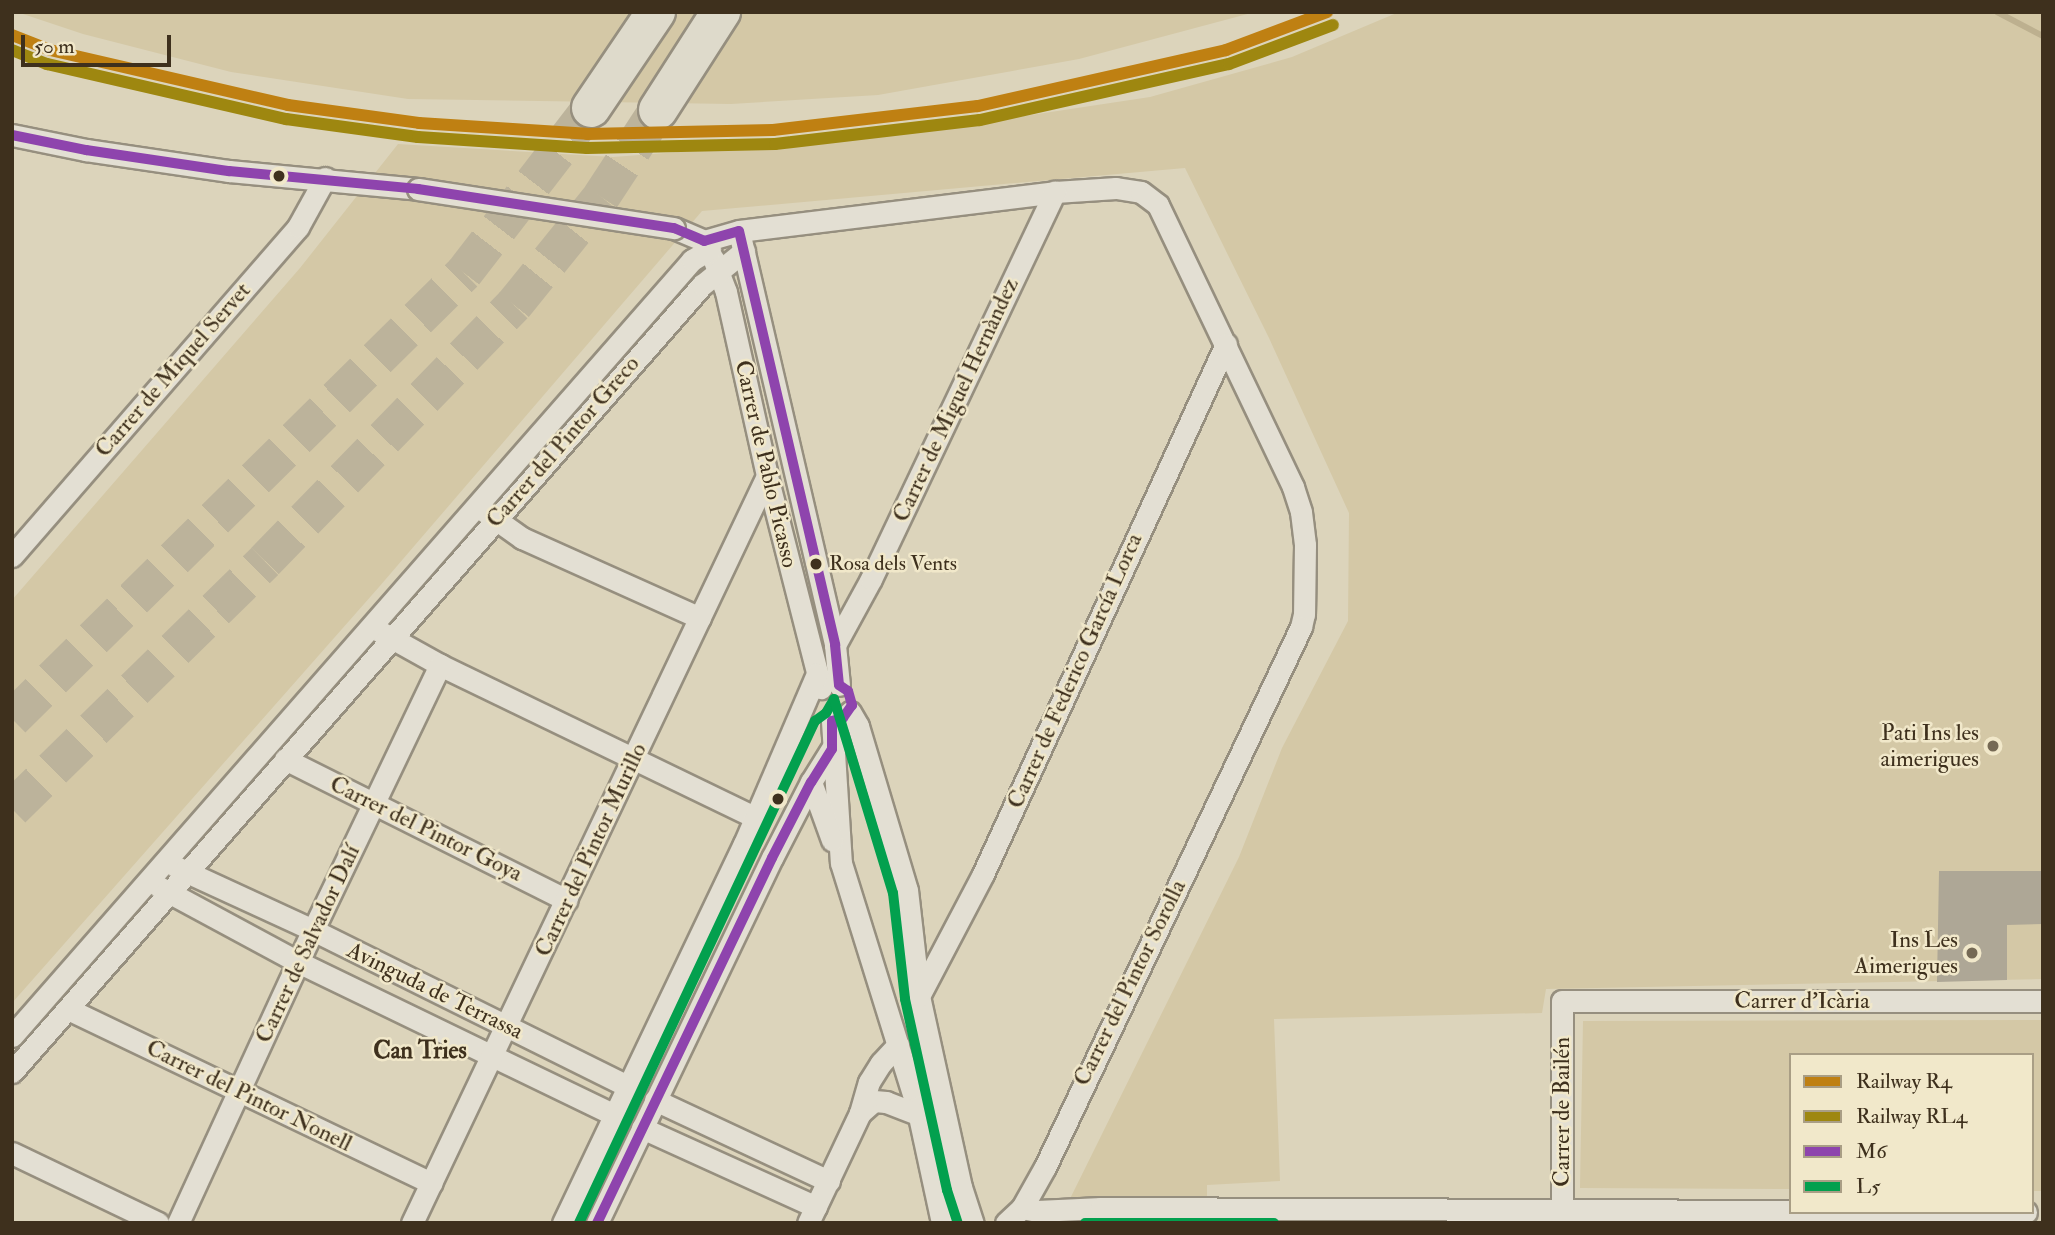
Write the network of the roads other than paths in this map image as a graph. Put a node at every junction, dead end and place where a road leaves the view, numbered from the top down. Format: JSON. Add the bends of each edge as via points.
{"nodes":[{"id":1,"x":656,"y":12,"type":"edge"},
{"id":2,"x":721,"y":12,"type":"edge"},
{"id":3,"x":591,"y":108,"type":"tunnel mouth"},
{"id":4,"x":658,"y":110,"type":"tunnel mouth"},
{"id":5,"x":12,"y":135,"type":"edge"},
{"id":6,"x":325,"y":178,"type":"junction"},
{"id":7,"x":1055,"y":192,"type":"junction"},
{"id":8,"x":746,"y":237,"type":"junction"},
{"id":9,"x":707,"y":245,"type":"junction"},
{"id":10,"x":717,"y":270,"type":"junction"},
{"id":11,"x":1226,"y":344,"type":"junction"},
{"id":12,"x":767,"y":476,"type":"junction"},
{"id":13,"x":477,"y":505,"type":"junction"},
{"id":14,"x":495,"y":520,"type":"junction"},
{"id":15,"x":12,"y":556,"type":"edge"},
{"id":16,"x":700,"y":618,"type":"junction"},
{"id":17,"x":371,"y":625,"type":"junction"},
{"id":18,"x":389,"y":639,"type":"junction"},
{"id":19,"x":835,"y":645,"type":"junction"},
{"id":20,"x":440,"y":665,"type":"junction"},
{"id":21,"x":819,"y":693,"type":"junction"},
{"id":22,"x":841,"y":717,"type":"junction"},
{"id":23,"x":832,"y":749,"type":"junction"},
{"id":24,"x":634,"y":758,"type":"junction"},
{"id":25,"x":285,"y":759,"type":"junction"},
{"id":26,"x":811,"y":782,"type":"junction"},
{"id":27,"x":374,"y":803,"type":"junction"},
{"id":28,"x":756,"y":818,"type":"junction"},
{"id":29,"x":165,"y":863,"type":"junction"},
{"id":30,"x":841,"y":863,"type":"junction"},
{"id":31,"x":189,"y":872,"type":"junction"},
{"id":32,"x":150,"y":880,"type":"junction"},
{"id":33,"x":167,"y":895,"type":"junction"},
{"id":34,"x":567,"y":900,"type":"junction"},
{"id":35,"x":313,"y":930,"type":"junction"},
{"id":36,"x":298,"y":962,"type":"junction"},
{"id":37,"x":919,"y":996,"type":"junction"},
{"id":38,"x":1562,"y":1000,"type":"joint"},
{"id":39,"x":2043,"y":1001,"type":"edge"},
{"id":40,"x":68,"y":1009,"type":"junction"},
{"id":41,"x":507,"y":1027,"type":"junction"},
{"id":42,"x":12,"y":1036,"type":"edge"},
{"id":43,"x":898,"y":1045,"type":"junction"},
{"id":44,"x":492,"y":1056,"type":"junction"},
{"id":45,"x":12,"y":1072,"type":"edge"},
{"id":46,"x":628,"y":1086,"type":"junction"},
{"id":47,"x":241,"y":1092,"type":"junction"},
{"id":48,"x":655,"y":1100,"type":"junction"},
{"id":49,"x":860,"y":1113,"type":"junction"},
{"id":50,"x":918,"y":1114,"type":"junction"},
{"id":51,"x":614,"y":1115,"type":"junction"},
{"id":52,"x":642,"y":1128,"type":"junction"},
{"id":53,"x":12,"y":1153,"type":"edge"},
{"id":54,"x":829,"y":1181,"type":"junction"},
{"id":55,"x":431,"y":1183,"type":"junction"},
{"id":56,"x":1022,"y":1208,"type":"junction"},
{"id":57,"x":1789,"y":1213,"type":"edge"},
{"id":58,"x":1839,"y":1214,"type":"edge"},
{"id":59,"x":1989,"y":1214,"type":"edge"},
{"id":60,"x":812,"y":1215,"type":"edge"},
{"id":61,"x":1295,"y":1216,"type":"edge"},
{"id":62,"x":1562,"y":1216,"type":"edge"},
{"id":63,"x":1915,"y":1218,"type":"edge"},
{"id":64,"x":158,"y":1223,"type":"edge"},
{"id":65,"x":178,"y":1223,"type":"edge"},
{"id":66,"x":412,"y":1223,"type":"edge"},
{"id":67,"x":563,"y":1223,"type":"edge"},
{"id":68,"x":597,"y":1223,"type":"edge"},
{"id":69,"x":942,"y":1223,"type":"edge"},
{"id":70,"x":972,"y":1223,"type":"edge"},
{"id":71,"x":1006,"y":1223,"type":"edge"}],
"edges":[{"from":1,"to":3,"type":"highway"},
{"from":2,"to":4,"type":"highway"},
{"from":5,"to":6,"type":"street","via":[[216,169]]},
{"from":6,"to":9,"type":"street","bridge":true,"via":[[674,228]]},
{"from":6,"to":15,"type":"street","name":"Carrer de Miquel Servet","via":[[298,227]]},
{"from":7,"to":8,"type":"street"},
{"from":7,"to":11,"type":"street","via":[[1116,188],[1151,198]]},
{"from":7,"to":19,"type":"street","name":"Carrer de Miguel Hernàndez","via":[[871,579]]},
{"from":8,"to":9,"type":"street"},
{"from":8,"to":10,"type":"street","name":"Carrer del Pintor Greco"},
{"from":8,"to":19,"type":"street","name":"Carrer de Pablo Picasso"},
{"from":9,"to":10,"type":"street","name":"Carrer de Pablo Picasso"},
{"from":9,"to":13,"type":"street","name":"Carrer del Pintor Greco"},
{"from":10,"to":12,"type":"street","name":"Carrer de Pablo Picasso","via":[[726,292]]},
{"from":10,"to":14,"type":"street","name":"Carrer del Pintor Greco"},
{"from":11,"to":37,"type":"street","name":"Carrer de Federico García Lorca","via":[[983,874]]},
{"from":11,"to":56,"type":"street","name":"Carrer del Pintor Sorolla","via":[[1301,512],[1305,545],[1301,627]]},
{"from":12,"to":16,"type":"street","name":"Carrer del Pintor Murillo"},
{"from":12,"to":21,"type":"street","name":"Carrer de Pablo Picasso"},
{"from":13,"to":14,"type":"street"},
{"from":13,"to":17,"type":"street","name":"Carrer del Pintor Greco"},
{"from":14,"to":16,"type":"street","via":[[522,538]]},
{"from":14,"to":18,"type":"street","name":"Carrer del Pintor Greco"},
{"from":16,"to":24,"type":"street","name":"Carrer del Pintor Murillo"},
{"from":17,"to":18,"type":"street"},
{"from":17,"to":29,"type":"street","name":"Carrer del Pintor Greco"},
{"from":18,"to":20,"type":"street"},
{"from":18,"to":25,"type":"street","name":"Carrer del Pintor Greco"},
{"from":19,"to":21,"type":"street","name":"Carrer de Pablo Picasso"},
{"from":20,"to":24,"type":"street"},
{"from":20,"to":27,"type":"street","name":"Carrer de Salvador Dalí"},
{"from":21,"to":22,"type":"street","via":[[820,714]]},
{"from":21,"to":22,"type":"street","via":[[851,696]]},
{"from":21,"to":28,"type":"street"},
{"from":22,"to":23,"type":"street"},
{"from":22,"to":37,"type":"street","via":[[858,726],[908,890]]},
{"from":23,"to":26,"type":"street"},
{"from":23,"to":30,"type":"street"},
{"from":24,"to":28,"type":"street"},
{"from":24,"to":34,"type":"street","name":"Carrer del Pintor Murillo"},
{"from":25,"to":27,"type":"street","name":"Carrer del Pintor Goya"},
{"from":25,"to":31,"type":"street","name":"Carrer del Pintor Greco"},
{"from":26,"to":30,"type":"street"},
{"from":26,"to":48,"type":"street"},
{"from":27,"to":34,"type":"street","name":"Carrer del Pintor Goya"},
{"from":27,"to":35,"type":"street","name":"Carrer de Salvador Dalí"},
{"from":28,"to":46,"type":"street"},
{"from":29,"to":31,"type":"street","name":"Avinguda de Terrassa"},
{"from":29,"to":32,"type":"street","name":"Carrer del Pintor Greco"},
{"from":30,"to":43,"type":"street"},
{"from":31,"to":33,"type":"street","name":"Carrer del Pintor Greco"},
{"from":31,"to":35,"type":"street","name":"Avinguda de Terrassa"},
{"from":32,"to":33,"type":"street"},
{"from":32,"to":42,"type":"street","name":"Carrer del Pintor Greco"},
{"from":33,"to":36,"type":"street","name":"Avinguda de Terrassa"},
{"from":33,"to":40,"type":"street","name":"Carrer del Pintor Greco"},
{"from":34,"to":41,"type":"street","name":"Carrer del Pintor Murillo"},
{"from":35,"to":36,"type":"street","name":"Carrer de Salvador Dalí"},
{"from":35,"to":41,"type":"street","name":"Avinguda de Terrassa"},
{"from":36,"to":44,"type":"street","name":"Avinguda de Terrassa"},
{"from":36,"to":47,"type":"street","name":"Carrer de Salvador Dalí"},
{"from":37,"to":70,"type":"street"},
{"from":38,"to":39,"type":"street","name":"Carrer d'Icària"},
{"from":38,"to":62,"type":"street","name":"Carrer de Bailén"},
{"from":40,"to":45,"type":"street","name":"Carrer del Pintor Greco"},
{"from":40,"to":47,"type":"street","name":"Carrer del Pintor Nonell"},
{"from":41,"to":44,"type":"street","name":"Carrer del Pintor Murillo"},
{"from":41,"to":46,"type":"street","name":"Avinguda de Terrassa"},
{"from":43,"to":49,"type":"street","via":[[869,1082]]},
{"from":43,"to":50,"type":"street"},
{"from":44,"to":51,"type":"street","name":"Avinguda de Terrassa"},
{"from":44,"to":55,"type":"street","name":"Carrer del Pintor Murillo"},
{"from":46,"to":51,"type":"street"},
{"from":47,"to":55,"type":"street","name":"Carrer del Pintor Nonell"},
{"from":47,"to":65,"type":"street","name":"Carrer de Salvador Dalí"},
{"from":48,"to":52,"type":"street"},
{"from":48,"to":54,"type":"street"},
{"from":49,"to":50,"type":"street","via":[[874,1101]]},
{"from":49,"to":54,"type":"street"},
{"from":50,"to":69,"type":"street"},
{"from":51,"to":67,"type":"street"},
{"from":52,"to":60,"type":"street"},
{"from":52,"to":68,"type":"street"},
{"from":53,"to":64,"type":"street"},
{"from":54,"to":60,"type":"street"},
{"from":55,"to":66,"type":"street","name":"Carrer del Pintor Murillo"},
{"from":56,"to":61,"type":"street"},
{"from":56,"to":71,"type":"street","name":"Carrer del Pintor Sorolla"},
{"from":57,"to":62,"type":"street"},
{"from":58,"to":63,"type":"street"},
{"from":59,"to":63,"type":"street"},
{"from":61,"to":62,"type":"street"}]}
